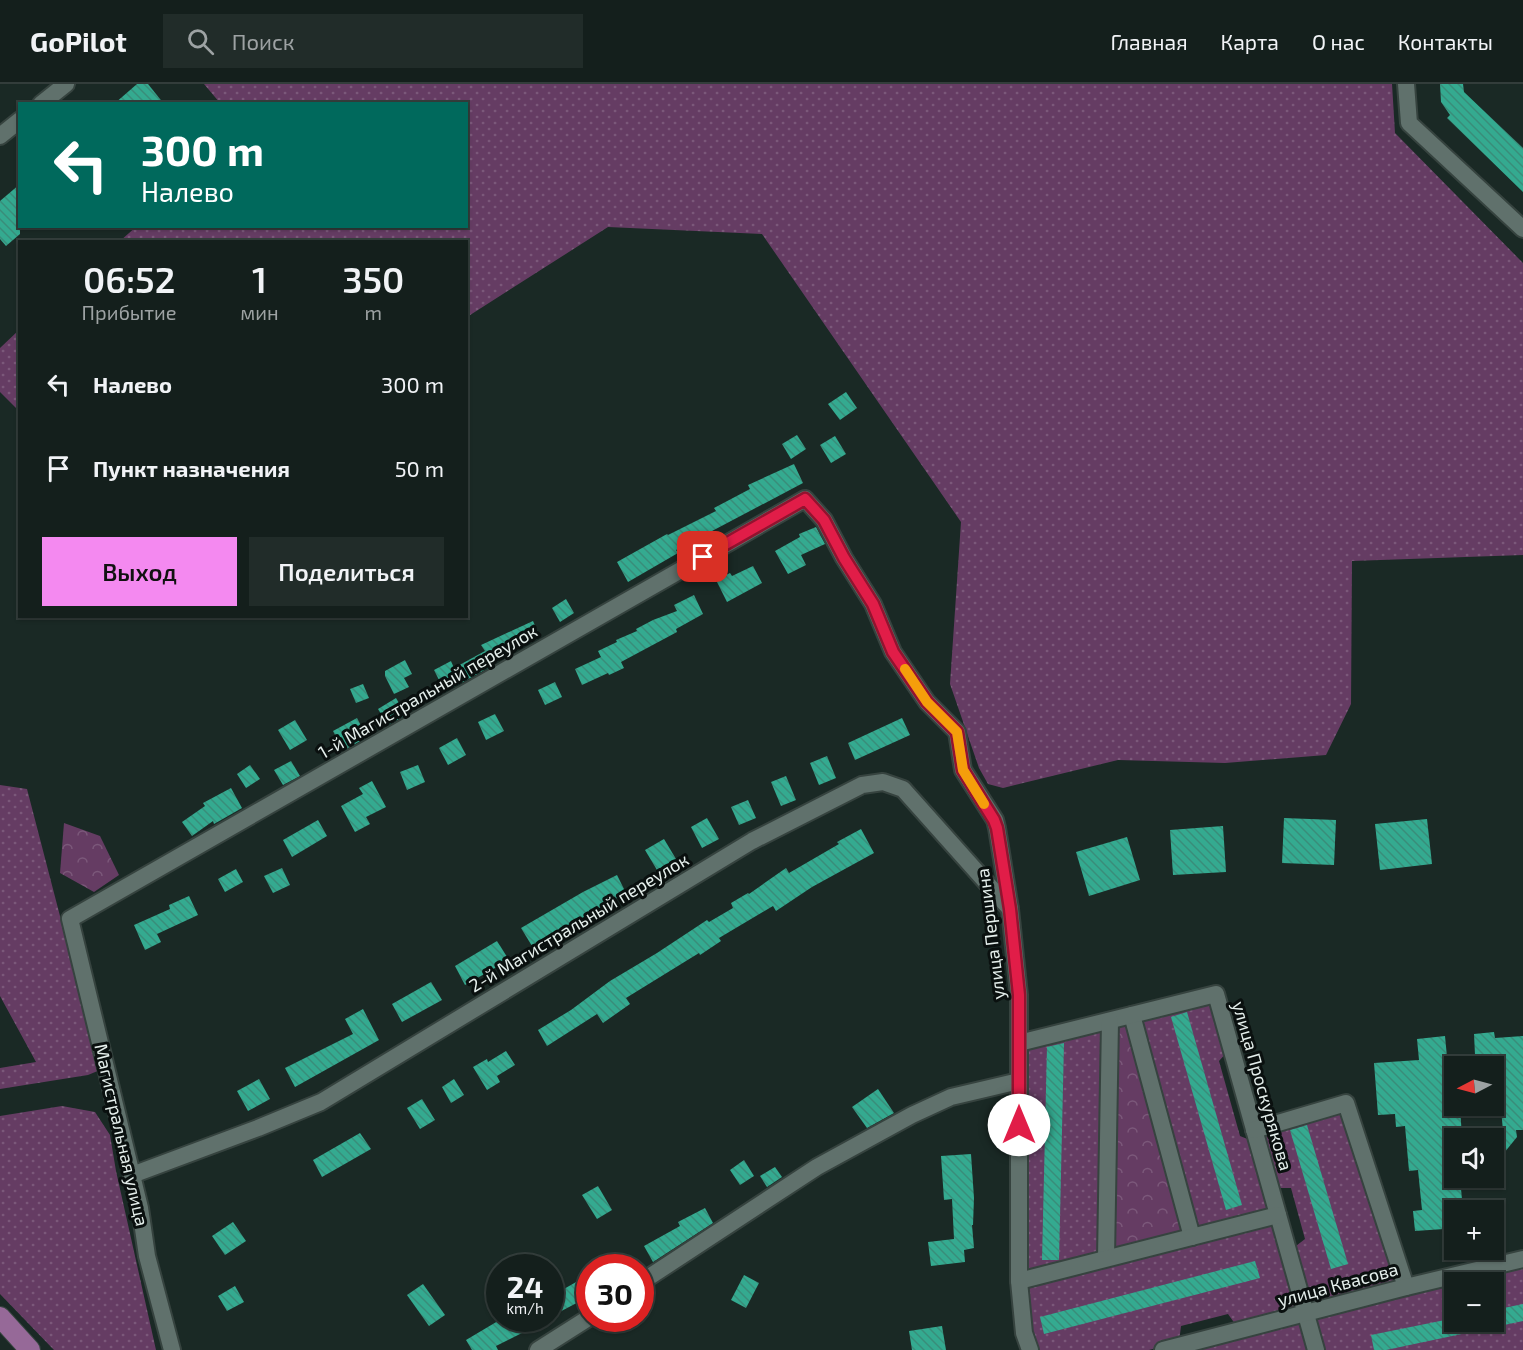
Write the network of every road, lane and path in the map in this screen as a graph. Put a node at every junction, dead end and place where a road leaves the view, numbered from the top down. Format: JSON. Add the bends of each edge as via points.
{"nodes":[{"id":1,"x":66,"y":84,"type":"edge"},
{"id":2,"x":1406,"y":84,"type":"edge"},
{"id":3,"x":44,"y":102,"type":"edge"},
{"id":4,"x":18,"y":122,"type":"edge"},
{"id":5,"x":0,"y":136,"type":"edge"},
{"id":6,"x":1523,"y":229,"type":"edge"},
{"id":7,"x":805,"y":499,"type":"joint"},
{"id":8,"x":1010,"y":909,"type":"junction"},
{"id":9,"x":70,"y":919,"type":"joint"},
{"id":10,"x":1132,"y":1015,"type":"junction"},
{"id":11,"x":1110,"y":1021,"type":"junction"},
{"id":12,"x":1019,"y":1043,"type":"junction"},
{"id":13,"x":1019,"y":1081,"type":"junction"},
{"id":14,"x":1254,"y":1130,"type":"junction"},
{"id":15,"x":132,"y":1175,"type":"junction"},
{"id":16,"x":1278,"y":1215,"type":"junction"},
{"id":17,"x":1192,"y":1237,"type":"junction"},
{"id":18,"x":1106,"y":1258,"type":"junction"},
{"id":19,"x":1523,"y":1259,"type":"edge"},
{"id":20,"x":654,"y":1274,"type":"edge"},
{"id":21,"x":1019,"y":1281,"type":"junction"},
{"id":22,"x":1406,"y":1287,"type":"junction"},
{"id":23,"x":1306,"y":1313,"type":"junction"},
{"id":24,"x":0,"y":1317,"type":"edge"},
{"id":25,"x":576,"y":1326,"type":"edge"},
{"id":26,"x":30,"y":1350,"type":"edge"},
{"id":27,"x":172,"y":1350,"type":"edge"},
{"id":28,"x":538,"y":1350,"type":"edge"},
{"id":29,"x":1030,"y":1350,"type":"edge"},
{"id":30,"x":1163,"y":1350,"type":"edge"},
{"id":31,"x":1316,"y":1350,"type":"edge"}],
"edges":[{"from":1,"to":3,"type":"street"},
{"from":2,"to":6,"type":"street","via":[[1409,123]]},
{"from":4,"to":5,"type":"street"},
{"from":7,"to":8,"type":"street","name":"улица Першина","via":[[824,520],[873,604],[893,652],[927,702],[957,732],[963,770],[997,828]]},
{"from":7,"to":9,"type":"street","name":"1-й Магистральный переулок"},
{"from":8,"to":12,"type":"street","name":"улица Першина","via":[[1019,995]]},
{"from":8,"to":15,"type":"street","name":"2-й Магистральный переулок","via":[[903,789],[883,782],[862,785],[752,841],[321,1101]]},
{"from":9,"to":15,"type":"street","name":"Магистральная улица"},
{"from":10,"to":11,"type":"street","name":"улица Проскурякова"},
{"from":10,"to":14,"type":"street","name":"улица Проскурякова","via":[[1216,994]]},
{"from":10,"to":17,"type":"street"},
{"from":11,"to":12,"type":"street","name":"улица Проскурякова"},
{"from":11,"to":18,"type":"street"},
{"from":12,"to":13,"type":"street","name":"улица Першина"},
{"from":13,"to":20,"type":"street","via":[[951,1097],[912,1115],[817,1167]]},
{"from":13,"to":21,"type":"street","name":"улица Першина"},
{"from":14,"to":16,"type":"street","name":"улица Проскурякова"},
{"from":14,"to":22,"type":"street","via":[[1346,1103]]},
{"from":15,"to":27,"type":"street","name":"Магистральная улица","via":[[147,1256]]},
{"from":16,"to":17,"type":"street"},
{"from":16,"to":23,"type":"street","name":"улица Проскурякова"},
{"from":17,"to":18,"type":"street"},
{"from":18,"to":21,"type":"street"},
{"from":19,"to":22,"type":"street","name":"улица Квасова"},
{"from":21,"to":29,"type":"street","name":"улица Першина","via":[[1024,1332]]},
{"from":22,"to":23,"type":"street","name":"улица Квасова"},
{"from":23,"to":30,"type":"street","name":"улица Квасова"},
{"from":23,"to":31,"type":"street","name":"улица Проскурякова"},
{"from":24,"to":26,"type":"main road"},
{"from":25,"to":28,"type":"street"}]}
